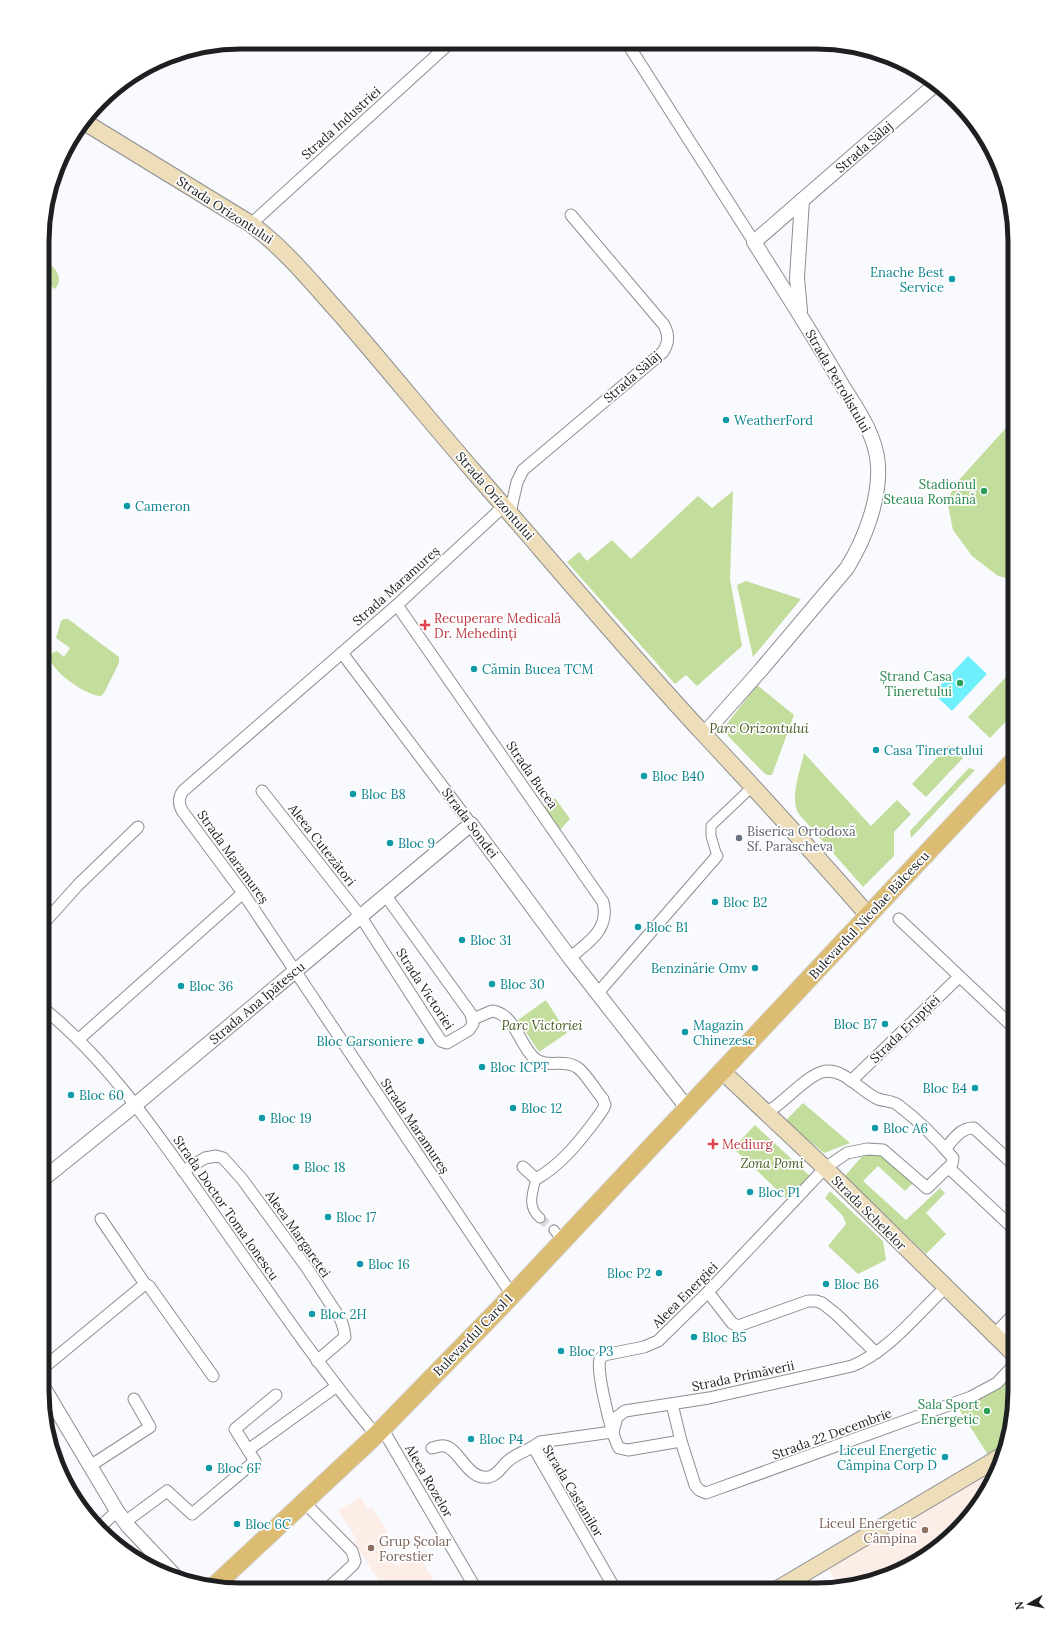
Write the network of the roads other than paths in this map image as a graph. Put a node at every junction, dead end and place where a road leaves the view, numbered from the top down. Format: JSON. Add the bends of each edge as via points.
{"nodes":[{"id":1,"x":443,"y":49,"type":"edge"},
{"id":2,"x":631,"y":49,"type":"edge"},
{"id":3,"x":931,"y":88,"type":"edge"},
{"id":4,"x":89,"y":125,"type":"edge"},
{"id":5,"x":802,"y":200,"type":"junction"},
{"id":6,"x":571,"y":215,"type":"dead end"},
{"id":7,"x":251,"y":224,"type":"junction"},
{"id":8,"x":754,"y":242,"type":"junction"},
{"id":9,"x":801,"y":317,"type":"junction"},
{"id":10,"x":507,"y":509,"type":"junction"},
{"id":11,"x":397,"y":605,"type":"junction"},
{"id":12,"x":342,"y":653,"type":"junction"},
{"id":13,"x":704,"y":734,"type":"junction"},
{"id":14,"x":1008,"y":766,"type":"edge"},
{"id":15,"x":753,"y":786,"type":"junction"},
{"id":16,"x":262,"y":791,"type":"dead end"},
{"id":17,"x":471,"y":824,"type":"junction"},
{"id":18,"x":138,"y":827,"type":"dead end"},
{"id":19,"x":718,"y":856,"type":"joint"},
{"id":20,"x":243,"y":893,"type":"junction"},
{"id":21,"x":386,"y":896,"type":"junction"},
{"id":22,"x":868,"y":915,"type":"junction"},
{"id":23,"x":49,"y":917,"type":"edge"},
{"id":24,"x":361,"y":917,"type":"junction"},
{"id":25,"x":899,"y":919,"type":"dead end"},
{"id":26,"x":570,"y":958,"type":"junction"},
{"id":27,"x":295,"y":971,"type":"junction"},
{"id":28,"x":959,"y":977,"type":"junction"},
{"id":29,"x":597,"y":994,"type":"junction"},
{"id":30,"x":49,"y":1014,"type":"edge"},
{"id":31,"x":473,"y":1019,"type":"junction"},
{"id":32,"x":1008,"y":1022,"type":"edge"},
{"id":33,"x":79,"y":1039,"type":"junction"},
{"id":34,"x":723,"y":1072,"type":"junction"},
{"id":35,"x":851,"y":1081,"type":"junction"},
{"id":36,"x":135,"y":1105,"type":"junction"},
{"id":37,"x":688,"y":1109,"type":"junction"},
{"id":38,"x":766,"y":1113,"type":"junction"},
{"id":39,"x":945,"y":1149,"type":"junction"},
{"id":40,"x":1008,"y":1160,"type":"edge"},
{"id":41,"x":523,"y":1167,"type":"dead end"},
{"id":42,"x":825,"y":1168,"type":"junction"},
{"id":43,"x":949,"y":1168,"type":"junction"},
{"id":44,"x":184,"y":1171,"type":"junction"},
{"id":45,"x":49,"y":1174,"type":"edge"},
{"id":46,"x":536,"y":1179,"type":"junction"},
{"id":47,"x":540,"y":1218,"type":"tunnel mouth"},
{"id":48,"x":101,"y":1219,"type":"dead end"},
{"id":49,"x":1008,"y":1223,"type":"edge"},
{"id":50,"x":145,"y":1284,"type":"junction"},
{"id":51,"x":945,"y":1288,"type":"junction"},
{"id":52,"x":708,"y":1292,"type":"junction"},
{"id":53,"x":512,"y":1295,"type":"junction"},
{"id":54,"x":1008,"y":1322,"type":"edge"},
{"id":55,"x":995,"y":1336,"type":"junction"},
{"id":56,"x":1008,"y":1348,"type":"edge"},
{"id":57,"x":876,"y":1353,"type":"junction"},
{"id":58,"x":317,"y":1361,"type":"junction"},
{"id":59,"x":49,"y":1363,"type":"edge"},
{"id":60,"x":1008,"y":1371,"type":"edge"},
{"id":61,"x":213,"y":1376,"type":"dead end"},
{"id":62,"x":337,"y":1386,"type":"junction"},
{"id":63,"x":276,"y":1395,"type":"dead end"},
{"id":64,"x":134,"y":1399,"type":"dead end"},
{"id":65,"x":49,"y":1400,"type":"edge"},
{"id":66,"x":672,"y":1404,"type":"junction"},
{"id":67,"x":379,"y":1431,"type":"junction"},
{"id":68,"x":612,"y":1432,"type":"junction"},
{"id":69,"x":681,"y":1441,"type":"junction"},
{"id":70,"x":432,"y":1448,"type":"dead end"},
{"id":71,"x":534,"y":1448,"type":"junction"},
{"id":72,"x":248,"y":1450,"type":"junction"},
{"id":73,"x":995,"y":1460,"type":"edge"},
{"id":74,"x":90,"y":1466,"type":"junction"},
{"id":75,"x":303,"y":1501,"type":"junction"},
{"id":76,"x":121,"y":1517,"type":"junction"},
{"id":77,"x":104,"y":1526,"type":"edge"},
{"id":78,"x":168,"y":1569,"type":"edge"},
{"id":79,"x":219,"y":1581,"type":"edge"},
{"id":80,"x":333,"y":1583,"type":"edge"},
{"id":81,"x":472,"y":1583,"type":"edge"},
{"id":82,"x":612,"y":1583,"type":"edge"},
{"id":83,"x":788,"y":1583,"type":"edge"}],
"edges":[{"from":1,"to":7,"type":"street","name":"Strada Industriei"},
{"from":2,"to":8,"type":"street","name":"Strada Petrolistului"},
{"from":3,"to":5,"type":"street","name":"Strada Sălaj"},
{"from":4,"to":7,"type":"main road","name":"Strada Orizontului"},
{"from":5,"to":8,"type":"street","name":"Strada Sălaj"},
{"from":5,"to":9,"type":"street","via":[[796,278]]},
{"from":6,"to":10,"type":"street","name":"Strada Sălaj","via":[[664,325],[668,337],[667,345],[663,352],[523,470]]},
{"from":7,"to":10,"type":"main road","name":"Strada Orizontului","via":[[276,242],[291,258],[375,352],[425,415]]},
{"from":8,"to":9,"type":"street","name":"Strada Petrolistului"},
{"from":9,"to":13,"type":"street","name":"Strada Petrolistului","via":[[872,440],[878,474],[871,512],[857,552],[837,582]]},
{"from":10,"to":11,"type":"street","name":"Strada Maramureș"},
{"from":10,"to":13,"type":"main road","name":"Strada Orizontului"},
{"from":11,"to":12,"type":"street","name":"Strada Maramureș"},
{"from":11,"to":26,"type":"street","name":"Strada Bucea","via":[[603,902],[605,919],[599,931]]},
{"from":12,"to":17,"type":"street","name":"Strada Sondei"},
{"from":12,"to":20,"type":"street","name":"Strada Maramureș","via":[[180,795],[180,807]]},
{"from":13,"to":15,"type":"main road","name":"Strada Orizontului"},
{"from":14,"to":22,"type":"main road","name":"Bulevardul Nicolae Bălcescu"},
{"from":15,"to":19,"type":"street","via":[[711,826],[711,836]]},
{"from":15,"to":22,"type":"main road","name":"Strada Orizontului"},
{"from":16,"to":24,"type":"street","name":"Aleea Cutezători"},
{"from":17,"to":21,"type":"street","name":"Strada Ana Ipătescu"},
{"from":17,"to":26,"type":"street","name":"Strada Sondei"},
{"from":18,"to":23,"type":"street","via":[[78,885]]},
{"from":19,"to":29,"type":"street"},
{"from":20,"to":27,"type":"street","name":"Strada Maramureș"},
{"from":20,"to":33,"type":"street"},
{"from":21,"to":24,"type":"street","name":"Strada Ana Ipătescu"},
{"from":21,"to":31,"type":"street","name":"Strada Victoriei"},
{"from":22,"to":34,"type":"main road","name":"Bulevardul Nicolae Bălcescu"},
{"from":24,"to":27,"type":"street","name":"Strada Ana Ipătescu"},
{"from":24,"to":31,"type":"street","name":"Strada Victoriei","via":[[442,1041],[447,1043],[468,1030],[473,1024]]},
{"from":25,"to":28,"type":"street"},
{"from":26,"to":29,"type":"street","name":"Strada Sondei"},
{"from":27,"to":36,"type":"street","name":"Strada Ana Ipătescu"},
{"from":27,"to":53,"type":"street","name":"Strada Maramureș"},
{"from":28,"to":32,"type":"street"},
{"from":28,"to":35,"type":"street","name":"Strada Erupției"},
{"from":29,"to":37,"type":"street","name":"Strada Sondei"},
{"from":30,"to":33,"type":"street","name":"Strada Doctor Toma Ionescu"},
{"from":31,"to":46,"type":"street","name":"Strada Victoriei","via":[[492,1011],[504,1015],[535,1059],[543,1063],[568,1064],[578,1068],[603,1099],[603,1109],[566,1156]]},
{"from":33,"to":36,"type":"street","name":"Strada Doctor Toma Ionescu"},
{"from":34,"to":37,"type":"main road","name":"Bulevardul Carol I"},
{"from":34,"to":38,"type":"main road","name":"Strada Schelelor"},
{"from":35,"to":38,"type":"street","via":[[836,1072],[824,1071],[815,1074]]},
{"from":35,"to":39,"type":"street","via":[[877,1099],[897,1104]]},
{"from":36,"to":44,"type":"street","name":"Strada Doctor Toma Ionescu"},
{"from":36,"to":45,"type":"street","name":"Strada Ana Ipătescu"},
{"from":37,"to":53,"type":"main road","name":"Bulevardul Carol I","via":[[559,1236]]},
{"from":38,"to":42,"type":"main road","name":"Strada Schelelor"},
{"from":39,"to":40,"type":"street","via":[[965,1129],[974,1128]]},
{"from":39,"to":43,"type":"street","via":[[953,1158]]},
{"from":41,"to":46,"type":"street"},
{"from":42,"to":43,"type":"street","name":"Aleea Energiei","via":[[848,1153],[867,1149],[883,1150],[927,1188]]},
{"from":42,"to":51,"type":"main road","name":"Strada Schelelor"},
{"from":42,"to":52,"type":"street","name":"Aleea Energiei"},
{"from":43,"to":49,"type":"street"},
{"from":44,"to":58,"type":"street","name":"Strada Doctor Toma Ionescu"},
{"from":44,"to":58,"type":"street","name":"Aleea Margaretei","via":[[205,1158],[223,1158],[242,1179],[307,1268],[341,1320],[345,1337]]},
{"from":46,"to":47,"type":"street","via":[[531,1199],[532,1208]]},
{"from":48,"to":50,"type":"street"},
{"from":50,"to":59,"type":"street"},
{"from":50,"to":61,"type":"street","via":[[149,1286]]},
{"from":51,"to":55,"type":"main road","name":"Strada Schelelor"},
{"from":51,"to":57,"type":"street","name":"Strada Primăverii"},
{"from":52,"to":57,"type":"street","via":[[732,1323],[738,1326],[808,1301],[822,1303]]},
{"from":52,"to":68,"type":"street","name":"Aleea Energiei","via":[[658,1341],[644,1347],[604,1355],[600,1359],[599,1373]]},
{"from":53,"to":67,"type":"main road","name":"Bulevardul Carol I"},
{"from":54,"to":55,"type":"street"},
{"from":55,"to":56,"type":"main road","name":"Strada Schelelor"},
{"from":57,"to":66,"type":"street","name":"Strada Primăverii","via":[[852,1366],[768,1386]]},
{"from":58,"to":62,"type":"street","name":"Strada Doctor Toma Ionescu"},
{"from":60,"to":69,"type":"street","name":"Strada 22 Decembrie","via":[[997,1383],[972,1398],[711,1492],[702,1492],[695,1485]]},
{"from":62,"to":67,"type":"street","name":"Strada Doctor Toma Ionescu"},
{"from":62,"to":72,"type":"street"},
{"from":63,"to":72,"type":"street","via":[[235,1429]]},
{"from":64,"to":74,"type":"street","via":[[150,1428]]},
{"from":65,"to":74,"type":"street"},
{"from":66,"to":68,"type":"street","name":"Strada Primăverii","via":[[620,1413]]},
{"from":66,"to":69,"type":"street","name":"Strada 22 Decembrie"},
{"from":67,"to":75,"type":"main road","name":"Bulevardul Carol I"},
{"from":67,"to":81,"type":"street","name":"Aleea Rozelor"},
{"from":68,"to":69,"type":"street","via":[[617,1444],[623,1449]]},
{"from":68,"to":71,"type":"street","via":[[543,1441]]},
{"from":70,"to":71,"type":"street","name":"Strada Castanilor","via":[[450,1447],[466,1467],[484,1477],[494,1474],[508,1461]]},
{"from":71,"to":82,"type":"street","name":"Strada Castanilor"},
{"from":72,"to":76,"type":"street","via":[[255,1460],[192,1514],[167,1491]]},
{"from":73,"to":83,"type":"main road"},
{"from":74,"to":76,"type":"street"},
{"from":75,"to":79,"type":"main road","name":"Bulevardul Carol I"},
{"from":75,"to":80,"type":"street","via":[[354,1556],[353,1565]]},
{"from":76,"to":77,"type":"street"},
{"from":76,"to":78,"type":"street"}]}
